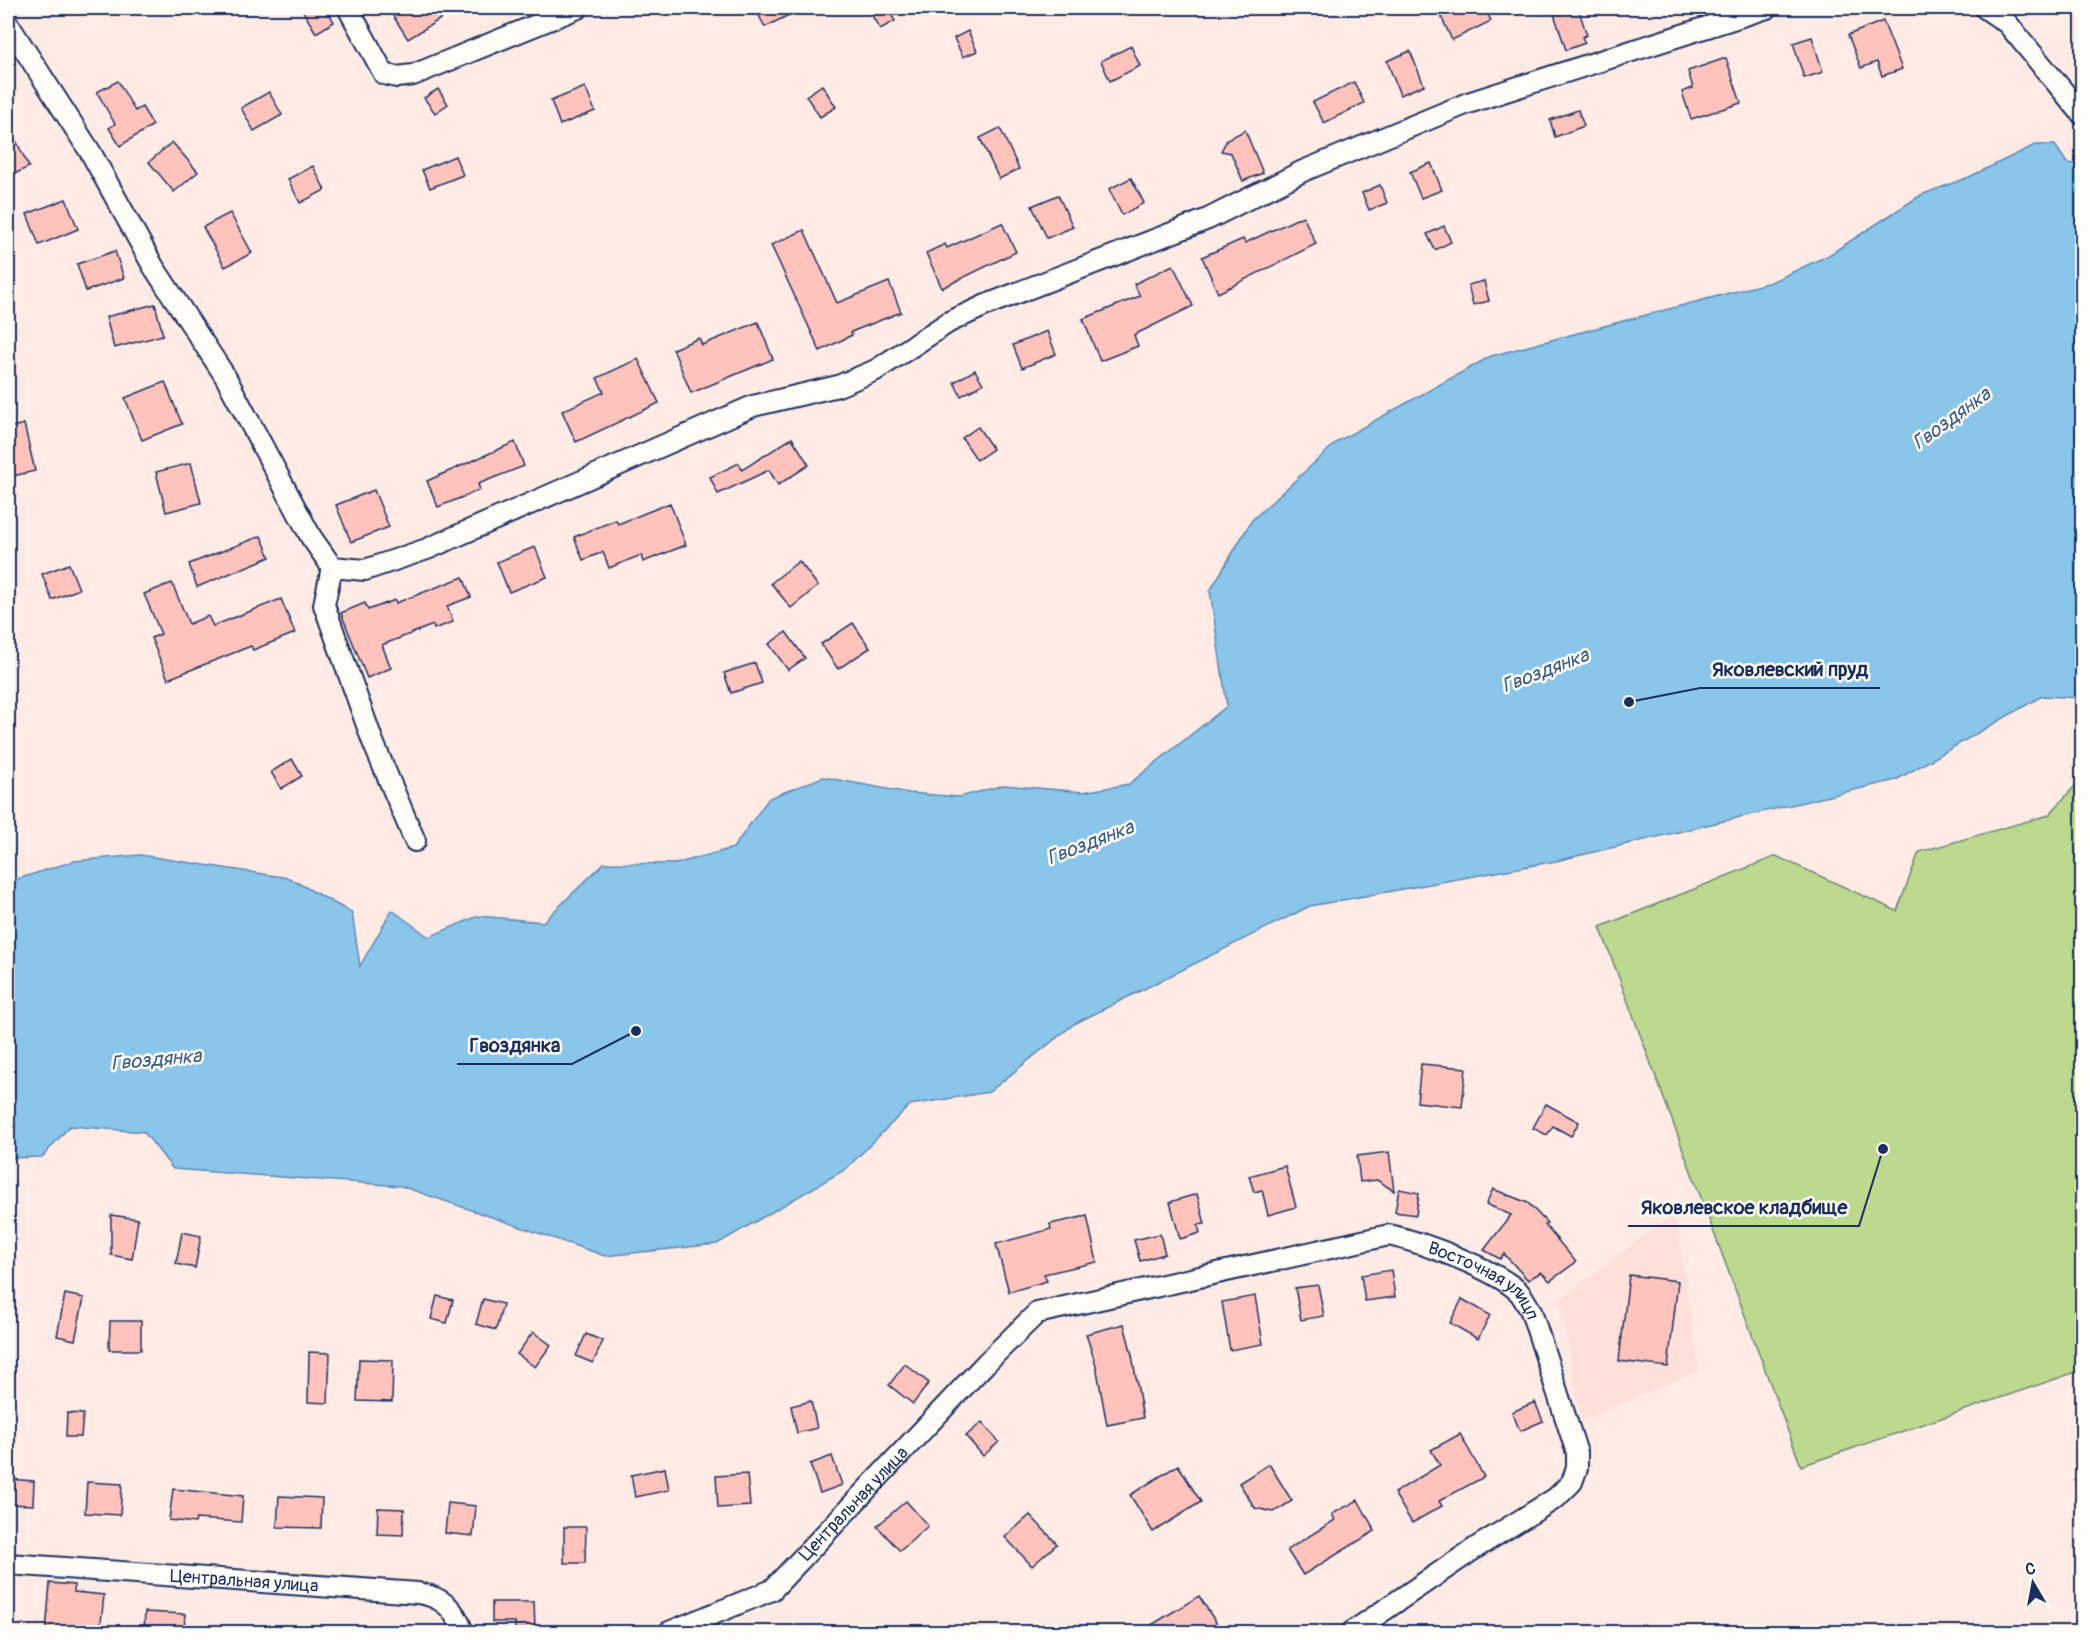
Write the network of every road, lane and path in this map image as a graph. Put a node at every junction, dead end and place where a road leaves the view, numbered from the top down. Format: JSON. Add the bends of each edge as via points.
{"nodes":[{"id":1,"x":348,"y":8,"type":"edge"},
{"id":2,"x":578,"y":8,"type":"edge"},
{"id":3,"x":1767,"y":8,"type":"edge"},
{"id":4,"x":1985,"y":8,"type":"edge"},
{"id":5,"x":8,"y":24,"type":"edge"},
{"id":6,"x":2082,"y":114,"type":"edge"},
{"id":7,"x":332,"y":567,"type":"junction"},
{"id":8,"x":415,"y":840,"type":"dead end"},
{"id":9,"x":1012,"y":1338,"type":"joint"},
{"id":10,"x":8,"y":1564,"type":"edge"},
{"id":11,"x":463,"y":1632,"type":"edge"},
{"id":12,"x":669,"y":1632,"type":"edge"},
{"id":13,"x":1352,"y":1632,"type":"edge"}],
"edges":[{"from":1,"to":2,"type":"street","via":[[384,74],[397,77],[413,75]]},
{"from":3,"to":7,"type":"street","via":[[1468,103],[1303,171],[1208,219],[986,305],[949,322],[876,370],[838,386],[753,406],[427,549],[365,570]]},
{"from":4,"to":6,"type":"street","via":[[2007,23]]},
{"from":5,"to":7,"type":"street","via":[[91,153],[153,266],[225,376],[311,537]]},
{"from":7,"to":8,"type":"street","via":[[324,605]]},
{"from":9,"to":12,"type":"street","name":"Центральная улица","via":[[772,1590]]},
{"from":9,"to":13,"type":"street","name":"Восточная улицп","via":[[1037,1313],[1389,1235],[1416,1241],[1490,1274],[1518,1292],[1532,1311],[1577,1453],[1572,1482],[1556,1498]]},
{"from":10,"to":11,"type":"street","name":"Центральная улица","via":[[418,1593],[445,1603]]}]}
